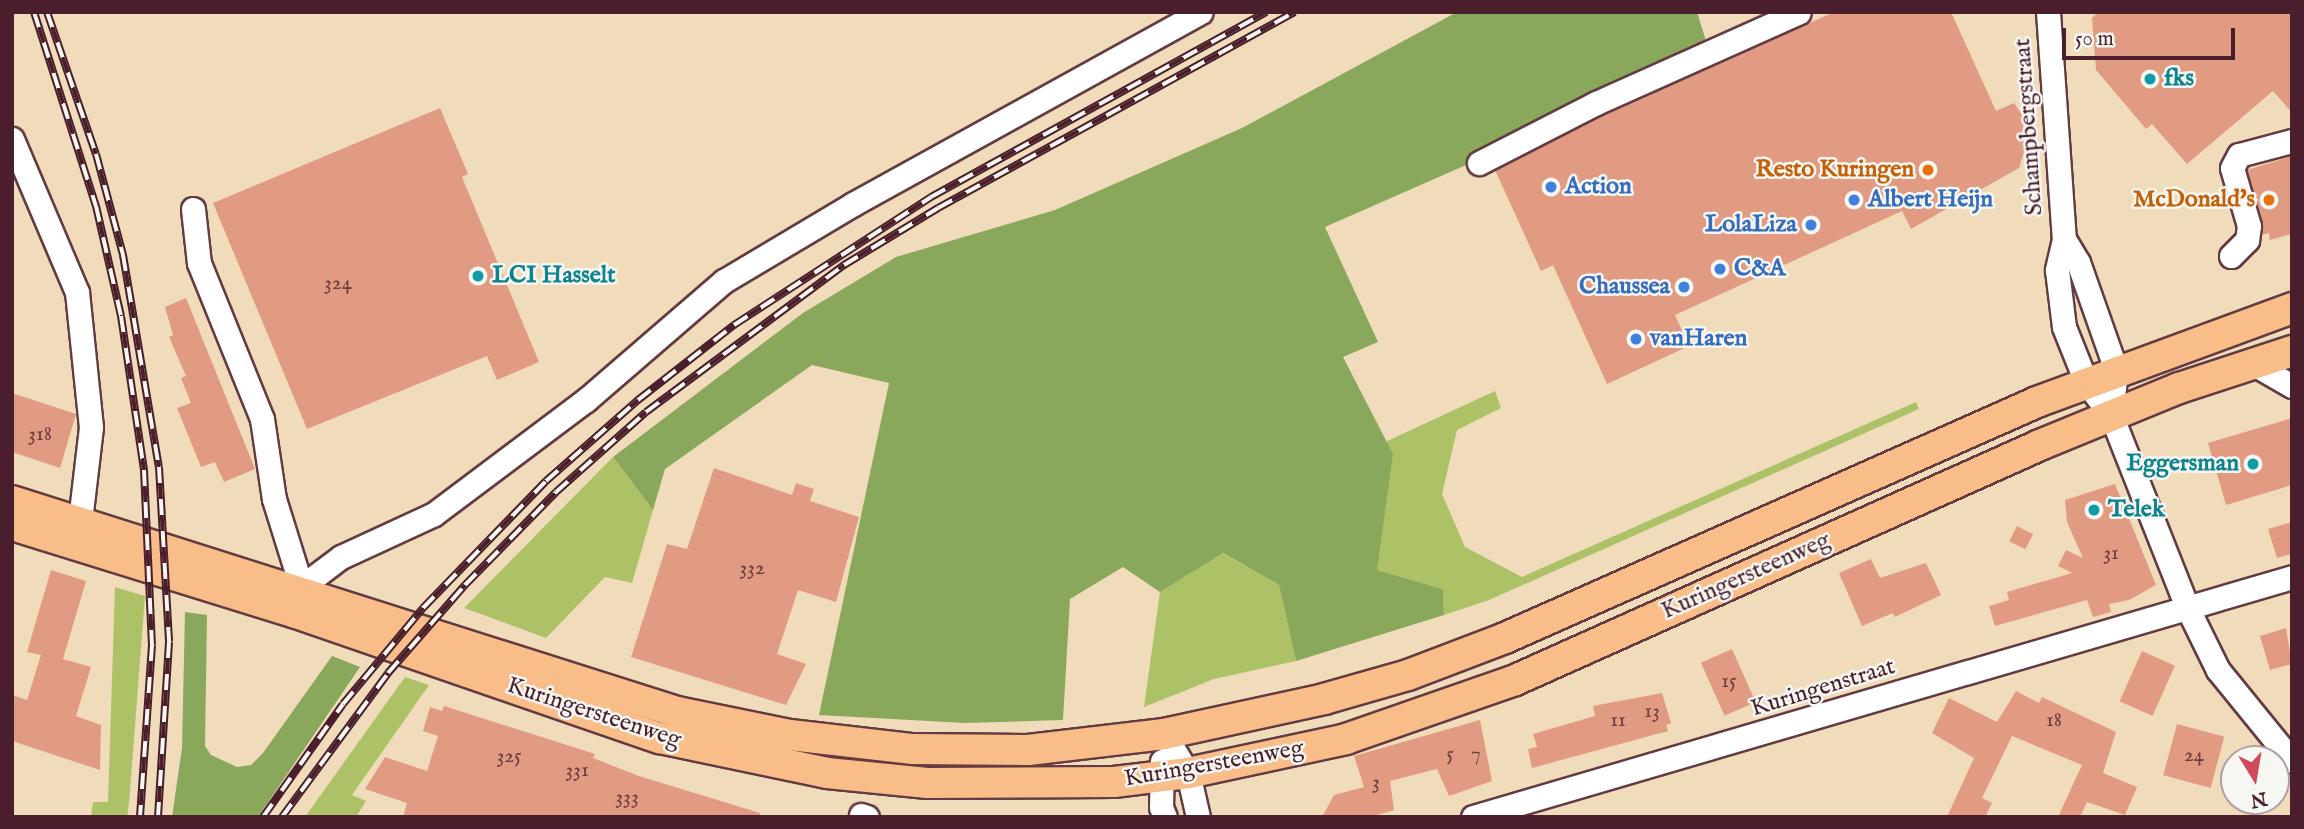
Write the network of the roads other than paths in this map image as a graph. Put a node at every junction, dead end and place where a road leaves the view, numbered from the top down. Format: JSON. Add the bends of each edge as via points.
{"nodes":[{"id":1,"x":1201,"y":12,"type":"edge"},
{"id":2,"x":1799,"y":12,"type":"edge"},
{"id":3,"x":2048,"y":12,"type":"edge"},
{"id":4,"x":1170,"y":20,"type":"edge"},
{"id":5,"x":12,"y":139,"type":"edge"},
{"id":6,"x":2292,"y":141,"type":"edge"},
{"id":7,"x":1479,"y":163,"type":"dead end"},
{"id":8,"x":193,"y":209,"type":"dead end"},
{"id":9,"x":2064,"y":239,"type":"junction"},
{"id":10,"x":2231,"y":256,"type":"dead end"},
{"id":11,"x":2292,"y":308,"type":"edge"},
{"id":12,"x":2292,"y":351,"type":"edge"},
{"id":13,"x":2252,"y":363,"type":"junction"},
{"id":14,"x":2116,"y":370,"type":"junction"},
{"id":15,"x":2086,"y":382,"type":"junction"},
{"id":16,"x":2292,"y":386,"type":"edge"},
{"id":17,"x":2111,"y":415,"type":"junction"},
{"id":18,"x":12,"y":501,"type":"edge"},
{"id":19,"x":12,"y":525,"type":"edge"},
{"id":20,"x":79,"y":534,"type":"junction"},
{"id":21,"x":2292,"y":577,"type":"edge"},
{"id":22,"x":300,"y":603,"type":"junction"},
{"id":23,"x":2187,"y":607,"type":"junction"},
{"id":24,"x":1164,"y":734,"type":"junction"},
{"id":25,"x":2292,"y":761,"type":"edge"},
{"id":26,"x":1175,"y":775,"type":"junction"},
{"id":27,"x":1166,"y":817,"type":"edge"},
{"id":28,"x":1198,"y":817,"type":"edge"},
{"id":29,"x":1473,"y":817,"type":"edge"}],
"edges":[{"from":1,"to":4,"type":"street"},
{"from":2,"to":7,"type":"street","via":[[1596,103]]},
{"from":3,"to":9,"type":"street","name":"Schampbergstraat"},
{"from":4,"to":22,"type":"street","via":[[724,281],[586,400],[434,514],[341,557]]},
{"from":5,"to":20,"type":"street","via":[[77,292],[91,426]]},
{"from":6,"to":10,"type":"street","via":[[2239,155],[2232,169],[2249,226],[2247,240]]},
{"from":8,"to":22,"type":"street","via":[[192,237],[199,263],[262,419],[274,499]]},
{"from":9,"to":14,"type":"street","name":"Schampbergstraat","via":[[2078,262]]},
{"from":9,"to":15,"type":"street","name":"Schampbergstraat","via":[[2057,270],[2064,327]]},
{"from":11,"to":14,"type":"main road","name":"Kuringersteenweg"},
{"from":12,"to":13,"type":"main road","name":"Kuringersteenweg"},
{"from":13,"to":16,"type":"street"},
{"from":13,"to":17,"type":"main road","name":"Kuringersteenweg"},
{"from":14,"to":15,"type":"main road","name":"Kuringersteenweg"},
{"from":14,"to":17,"type":"street"},
{"from":15,"to":17,"type":"street"},
{"from":15,"to":24,"type":"main road","name":"Kuringersteenweg","via":[[1505,638],[1324,699]]},
{"from":17,"to":23,"type":"street"},
{"from":17,"to":26,"type":"main road","name":"Kuringersteenweg","via":[[1513,681],[1346,739]]},
{"from":18,"to":20,"type":"main road","name":"Kuringersteenweg"},
{"from":19,"to":20,"type":"main road","name":"Kuringersteenweg"},
{"from":20,"to":22,"type":"main road","name":"Kuringersteenweg"},
{"from":21,"to":23,"type":"street","name":"Kuringenstraat"},
{"from":22,"to":24,"type":"main road","name":"Kuringersteenweg","via":[[677,712],[790,735],[913,749],[1028,750]]},
{"from":22,"to":26,"type":"main road","name":"Kuringersteenweg","via":[[660,738],[827,773],[928,783],[1031,785]]},
{"from":23,"to":25,"type":"street","via":[[2218,670]]},
{"from":23,"to":29,"type":"street","name":"Kuringenstraat"},
{"from":24,"to":26,"type":"street"},
{"from":26,"to":27,"type":"street","via":[[1161,807]]},
{"from":26,"to":28,"type":"street"}]}
